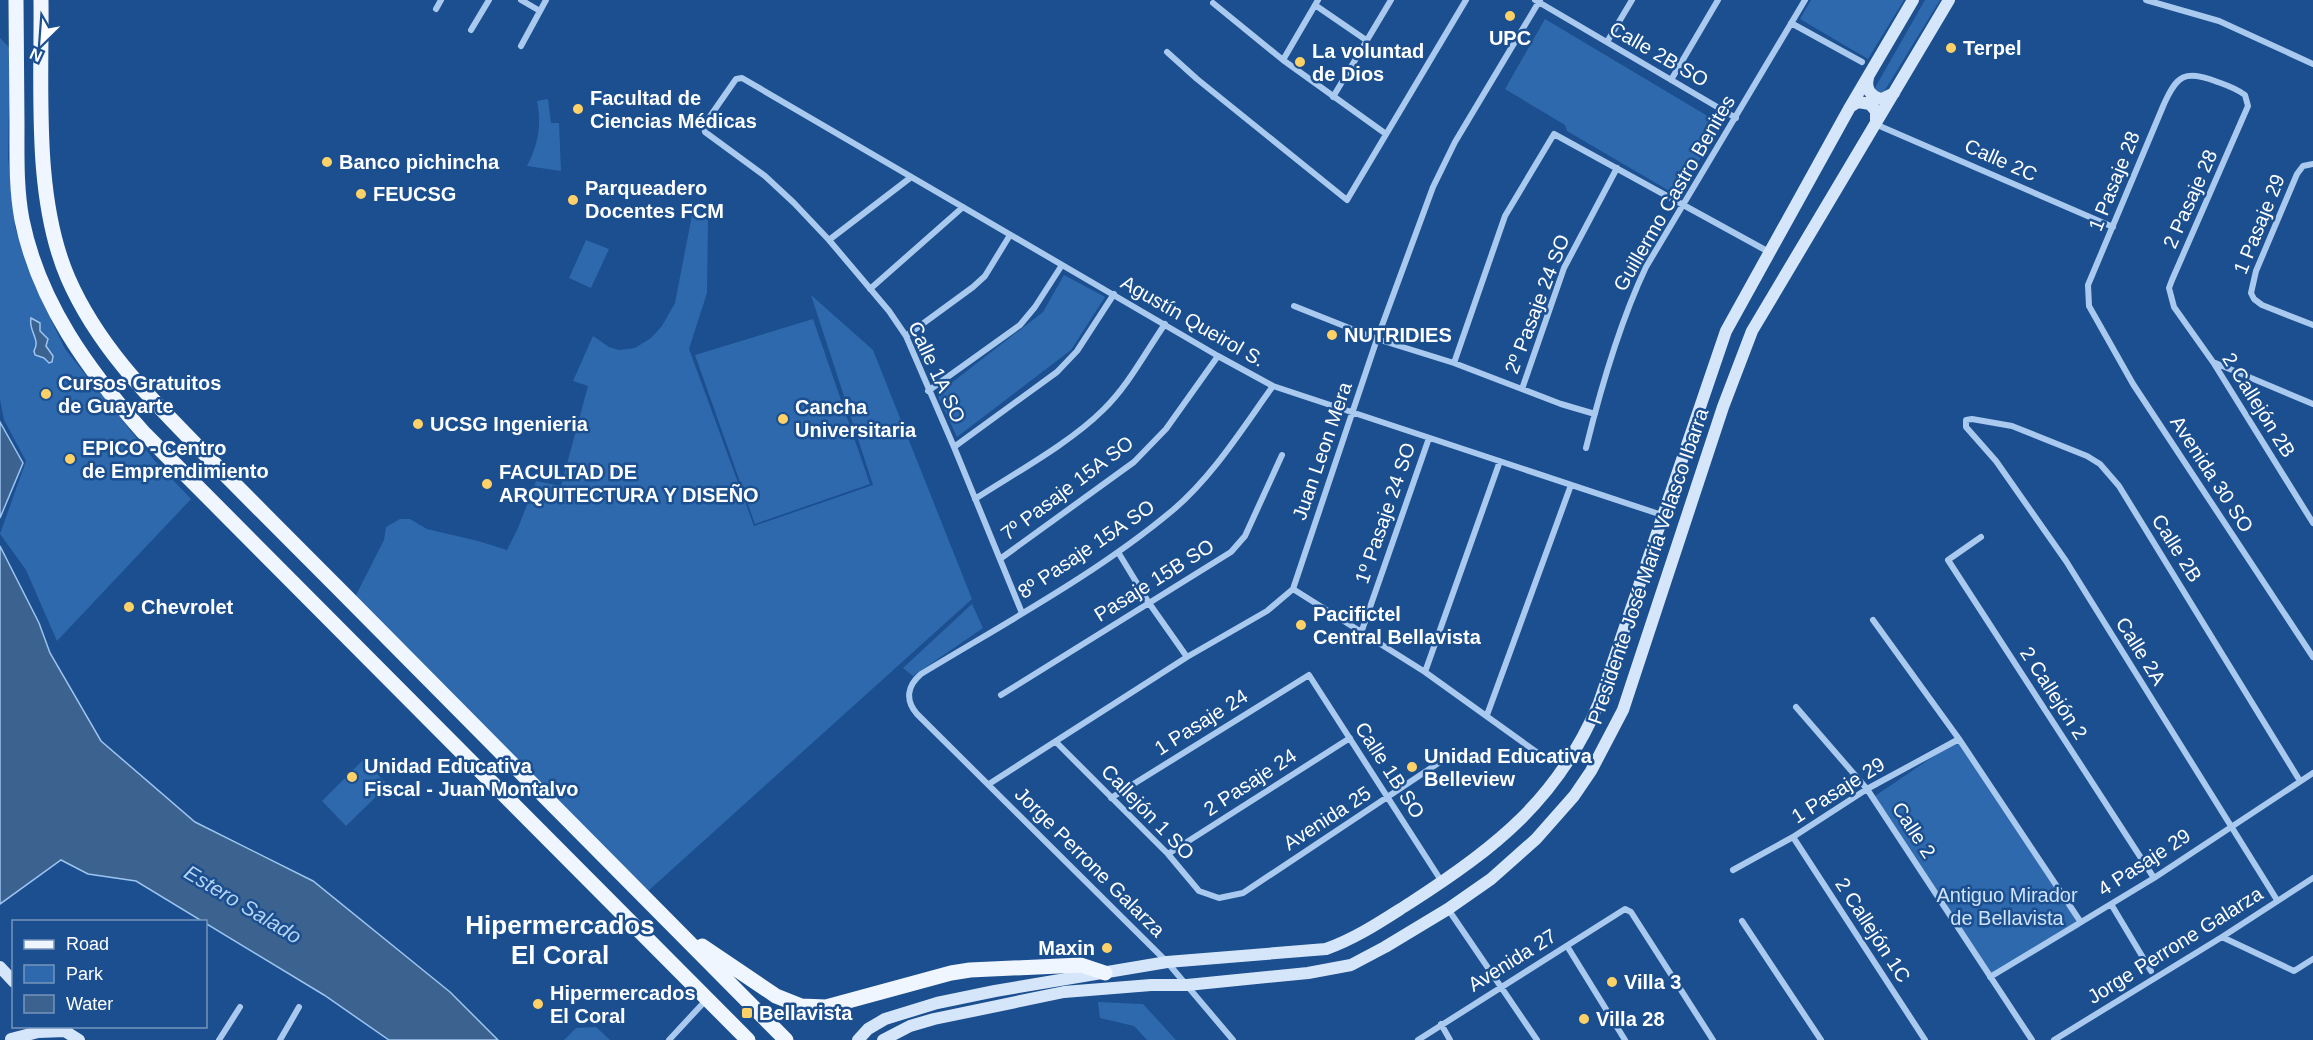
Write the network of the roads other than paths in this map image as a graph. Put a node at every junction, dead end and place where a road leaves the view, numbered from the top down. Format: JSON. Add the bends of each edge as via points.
{"nodes":[{"id":1,"x":16,"y":0,"type":"edge"},
{"id":2,"x":41,"y":0,"type":"edge"},
{"id":3,"x":441,"y":0,"type":"edge"},
{"id":4,"x":489,"y":0,"type":"edge"},
{"id":5,"x":521,"y":0,"type":"edge"},
{"id":6,"x":546,"y":0,"type":"edge"},
{"id":7,"x":1391,"y":0,"type":"edge"},
{"id":8,"x":1466,"y":0,"type":"edge"},
{"id":9,"x":1632,"y":0,"type":"edge"},
{"id":10,"x":1718,"y":0,"type":"edge"},
{"id":11,"x":1805,"y":0,"type":"edge"},
{"id":12,"x":1913,"y":0,"type":"edge"},
{"id":13,"x":1949,"y":0,"type":"edge"},
{"id":14,"x":2146,"y":0,"type":"edge"},
{"id":15,"x":1538,"y":1,"type":"edge"},
{"id":16,"x":1213,"y":3,"type":"dead end"},
{"id":17,"x":1316,"y":3,"type":"edge"},
{"id":18,"x":435,"y":9,"type":"dead end"},
{"id":19,"x":540,"y":11,"type":"junction"},
{"id":20,"x":1791,"y":23,"type":"junction"},
{"id":21,"x":471,"y":30,"type":"dead end"},
{"id":22,"x":1366,"y":40,"type":"junction"},
{"id":23,"x":1607,"y":42,"type":"junction"},
{"id":24,"x":521,"y":46,"type":"dead end"},
{"id":25,"x":1167,"y":52,"type":"dead end"},
{"id":26,"x":1283,"y":60,"type":"junction"},
{"id":27,"x":1862,"y":62,"type":"dead end"},
{"id":28,"x":2313,"y":64,"type":"edge"},
{"id":29,"x":742,"y":78,"type":"joint"},
{"id":30,"x":1868,"y":78,"type":"junction"},
{"id":31,"x":1671,"y":80,"type":"junction"},
{"id":32,"x":1894,"y":93,"type":"junction"},
{"id":33,"x":1332,"y":98,"type":"junction"},
{"id":34,"x":2248,"y":106,"type":"joint"},
{"id":35,"x":1850,"y":107,"type":"junction"},
{"id":36,"x":1736,"y":118,"type":"junction"},
{"id":37,"x":1875,"y":124,"type":"junction"},
{"id":38,"x":1386,"y":134,"type":"junction"},
{"id":39,"x":2310,"y":164,"type":"edge"},
{"id":40,"x":1617,"y":168,"type":"junction"},
{"id":41,"x":910,"y":178,"type":"junction"},
{"id":42,"x":1684,"y":205,"type":"junction"},
{"id":43,"x":963,"y":207,"type":"junction"},
{"id":44,"x":2113,"y":227,"type":"junction"},
{"id":45,"x":1010,"y":235,"type":"junction"},
{"id":46,"x":830,"y":240,"type":"junction"},
{"id":47,"x":1769,"y":252,"type":"junction"},
{"id":48,"x":1062,"y":266,"type":"junction"},
{"id":49,"x":870,"y":289,"type":"junction"},
{"id":50,"x":1114,"y":294,"type":"junction"},
{"id":51,"x":1294,"y":306,"type":"dead end"},
{"id":52,"x":2089,"y":306,"type":"joint"},
{"id":53,"x":2174,"y":307,"type":"joint"},
{"id":54,"x":1165,"y":324,"type":"junction"},
{"id":55,"x":2313,"y":325,"type":"edge"},
{"id":56,"x":906,"y":336,"type":"junction"},
{"id":57,"x":1377,"y":339,"type":"junction"},
{"id":58,"x":1218,"y":356,"type":"junction"},
{"id":59,"x":2213,"y":362,"type":"junction"},
{"id":60,"x":1454,"y":363,"type":"junction"},
{"id":61,"x":1273,"y":386,"type":"junction"},
{"id":62,"x":1522,"y":389,"type":"junction"},
{"id":63,"x":928,"y":391,"type":"junction"},
{"id":64,"x":1701,"y":401,"type":"junction"},
{"id":65,"x":2313,"y":404,"type":"edge"},
{"id":66,"x":1723,"y":407,"type":"junction"},
{"id":67,"x":1353,"y":413,"type":"junction"},
{"id":68,"x":1594,"y":414,"type":"junction"},
{"id":69,"x":1966,"y":427,"type":"joint"},
{"id":70,"x":1429,"y":438,"type":"junction"},
{"id":71,"x":954,"y":447,"type":"junction"},
{"id":72,"x":1586,"y":448,"type":"dead end"},
{"id":73,"x":1282,"y":456,"type":"dead end"},
{"id":74,"x":1500,"y":461,"type":"junction"},
{"id":75,"x":1571,"y":485,"type":"junction"},
{"id":76,"x":975,"y":499,"type":"junction"},
{"id":77,"x":1662,"y":515,"type":"junction"},
{"id":78,"x":2313,"y":524,"type":"edge"},
{"id":79,"x":1981,"y":537,"type":"dead end"},
{"id":80,"x":1118,"y":552,"type":"junction"},
{"id":81,"x":1000,"y":559,"type":"junction"},
{"id":82,"x":1293,"y":589,"type":"junction"},
{"id":83,"x":1149,"y":603,"type":"junction"},
{"id":84,"x":1022,"y":613,"type":"junction"},
{"id":85,"x":1873,"y":620,"type":"dead end"},
{"id":86,"x":1361,"y":633,"type":"junction"},
{"id":87,"x":1187,"y":657,"type":"junction"},
{"id":88,"x":2313,"y":657,"type":"edge"},
{"id":89,"x":1425,"y":672,"type":"junction"},
{"id":90,"x":1309,"y":675,"type":"joint"},
{"id":91,"x":1001,"y":695,"type":"dead end"},
{"id":92,"x":1796,"y":707,"type":"dead end"},
{"id":93,"x":917,"y":714,"type":"joint"},
{"id":94,"x":1487,"y":715,"type":"junction"},
{"id":95,"x":1350,"y":738,"type":"junction"},
{"id":96,"x":1959,"y":739,"type":"junction"},
{"id":97,"x":1056,"y":742,"type":"junction"},
{"id":98,"x":1449,"y":756,"type":"dead end"},
{"id":99,"x":1542,"y":756,"type":"dead end"},
{"id":100,"x":2313,"y":772,"type":"edge"},
{"id":101,"x":2300,"y":781,"type":"junction"},
{"id":102,"x":989,"y":784,"type":"junction"},
{"id":103,"x":1867,"y":789,"type":"junction"},
{"id":104,"x":1111,"y":798,"type":"junction"},
{"id":105,"x":1388,"y":798,"type":"junction"},
{"id":106,"x":2230,"y":825,"type":"junction"},
{"id":107,"x":1793,"y":837,"type":"junction"},
{"id":108,"x":1168,"y":854,"type":"junction"},
{"id":109,"x":1733,"y":870,"type":"dead end"},
{"id":110,"x":2154,"y":878,"type":"junction"},
{"id":111,"x":2313,"y":878,"type":"edge"},
{"id":112,"x":1442,"y":882,"type":"junction"},
{"id":113,"x":1220,"y":898,"type":"joint"},
{"id":114,"x":2277,"y":900,"type":"junction"},
{"id":115,"x":2111,"y":904,"type":"junction"},
{"id":116,"x":1448,"y":909,"type":"junction"},
{"id":117,"x":1742,"y":921,"type":"dead end"},
{"id":118,"x":2080,"y":921,"type":"junction"},
{"id":119,"x":670,"y":924,"type":"junction"},
{"id":120,"x":2222,"y":937,"type":"junction"},
{"id":121,"x":1567,"y":946,"type":"junction"},
{"id":122,"x":2313,"y":959,"type":"edge"},
{"id":123,"x":1167,"y":962,"type":"junction"},
{"id":124,"x":0,"y":967,"type":"edge"},
{"id":125,"x":2151,"y":970,"type":"dead end"},
{"id":126,"x":1105,"y":973,"type":"junction"},
{"id":127,"x":1990,"y":977,"type":"junction"},
{"id":128,"x":12,"y":980,"type":"edge"},
{"id":129,"x":1187,"y":985,"type":"junction"},
{"id":130,"x":1502,"y":987,"type":"junction"},
{"id":131,"x":707,"y":999,"type":"junction"},
{"id":132,"x":240,"y":1007,"type":"dead end"},
{"id":133,"x":299,"y":1007,"type":"dead end"},
{"id":134,"x":1441,"y":1024,"type":"junction"},
{"id":135,"x":23,"y":1028,"type":"edge"},
{"id":136,"x":62,"y":1029,"type":"edge"},
{"id":137,"x":10,"y":1040,"type":"edge"},
{"id":138,"x":79,"y":1040,"type":"edge"},
{"id":139,"x":219,"y":1040,"type":"edge"},
{"id":140,"x":280,"y":1040,"type":"edge"},
{"id":141,"x":669,"y":1040,"type":"edge"},
{"id":142,"x":748,"y":1040,"type":"edge"},
{"id":143,"x":786,"y":1040,"type":"edge"},
{"id":144,"x":858,"y":1040,"type":"edge"},
{"id":145,"x":883,"y":1040,"type":"edge"},
{"id":146,"x":1233,"y":1040,"type":"edge"},
{"id":147,"x":1418,"y":1040,"type":"edge"},
{"id":148,"x":1450,"y":1040,"type":"edge"},
{"id":149,"x":1537,"y":1040,"type":"edge"},
{"id":150,"x":1625,"y":1040,"type":"edge"},
{"id":151,"x":1713,"y":1040,"type":"edge"},
{"id":152,"x":1821,"y":1040,"type":"edge"},
{"id":153,"x":1925,"y":1040,"type":"edge"},
{"id":154,"x":2032,"y":1040,"type":"edge"},
{"id":155,"x":2054,"y":1040,"type":"edge"}],
"edges":[{"from":1,"to":131,"type":"main road","via":[[22,218],[44,288],[85,363],[143,432]]},
{"from":2,"to":119,"type":"main road","via":[[46,201],[67,275],[100,337],[150,398]]},
{"from":3,"to":18,"type":"street"},
{"from":4,"to":21,"type":"street"},
{"from":5,"to":19,"type":"street"},
{"from":6,"to":19,"type":"street"},
{"from":7,"to":22,"type":"street"},
{"from":8,"to":38,"type":"street"},
{"from":9,"to":23,"type":"street"},
{"from":10,"to":31,"type":"street"},
{"from":11,"to":20,"type":"street","name":"Guillermo Castro Benites"},
{"from":12,"to":30,"type":"main road","name":"Presidente José Maria Velasco Ibarra"},
{"from":13,"to":32,"type":"main road","name":"Presidente José Maria Velasco Ibarra"},
{"from":14,"to":28,"type":"street","via":[[2219,21]]},
{"from":15,"to":23,"type":"street","name":"Calle 2B SO"},
{"from":15,"to":57,"type":"street","name":"Juan Leon Mera","via":[[1433,187]]},
{"from":16,"to":26,"type":"street"},
{"from":17,"to":22,"type":"street"},
{"from":17,"to":26,"type":"street"},
{"from":19,"to":24,"type":"street"},
{"from":20,"to":27,"type":"street"},
{"from":20,"to":36,"type":"street","name":"Guillermo Castro Benites"},
{"from":22,"to":33,"type":"street"},
{"from":23,"to":31,"type":"street","name":"Calle 2B SO"},
{"from":25,"to":38,"type":"street","via":[[1347,200]]},
{"from":26,"to":33,"type":"street"},
{"from":29,"to":41,"type":"street","name":"Agustín Queirol S."},
{"from":29,"to":46,"type":"street","name":"Calle 1A SO","via":[[730,84],[704,125],[705,132],[765,176]]},
{"from":30,"to":32,"type":"main road","via":[[1868,90],[1874,96],[1882,99]]},
{"from":30,"to":35,"type":"main road","name":"Presidente José Maria Velasco Ibarra"},
{"from":31,"to":36,"type":"street","name":"Calle 2B SO"},
{"from":32,"to":37,"type":"main road","name":"Presidente José Maria Velasco Ibarra"},
{"from":33,"to":38,"type":"street"},
{"from":34,"to":44,"type":"street","name":"1 Pasaje 28","via":[[2245,95],[2233,87],[2198,75],[2186,75],[2179,80],[2169,92]]},
{"from":34,"to":53,"type":"street","name":"2 Pasaje 28","via":[[2169,288]]},
{"from":35,"to":37,"type":"main road","via":[[1858,102],[1870,104],[1877,115]]},
{"from":35,"to":47,"type":"main road","name":"Presidente José Maria Velasco Ibarra"},
{"from":36,"to":42,"type":"street","name":"Guillermo Castro Benites"},
{"from":37,"to":44,"type":"street","name":"Calle 2C"},
{"from":37,"to":66,"type":"main road","name":"Presidente José Maria Velasco Ibarra","via":[[1752,331]]},
{"from":39,"to":55,"type":"street","name":"1 Pasaje 29","via":[[2297,174],[2251,288],[2254,299],[2267,307]]},
{"from":40,"to":42,"type":"street"},
{"from":40,"to":60,"type":"street","via":[[1554,134],[1505,216]]},
{"from":40,"to":62,"type":"street","name":"2º Pasaje 24 SO","via":[[1564,268]]},
{"from":41,"to":43,"type":"street","name":"Agustín Queirol S."},
{"from":41,"to":46,"type":"street"},
{"from":42,"to":47,"type":"street"},
{"from":42,"to":68,"type":"street","name":"Guillermo Castro Benites","via":[[1631,298]]},
{"from":43,"to":45,"type":"street","name":"Agustín Queirol S."},
{"from":43,"to":49,"type":"street"},
{"from":44,"to":52,"type":"street","name":"1 Pasaje 28","via":[[2088,285]]},
{"from":45,"to":48,"type":"street","name":"Agustín Queirol S."},
{"from":45,"to":56,"type":"street","via":[[979,282]]},
{"from":46,"to":49,"type":"street","name":"Calle 1A SO"},
{"from":47,"to":64,"type":"main road","name":"Presidente José Maria Velasco Ibarra","via":[[1726,331]]},
{"from":48,"to":50,"type":"street","name":"Agustín Queirol S."},
{"from":48,"to":63,"type":"street","via":[[1020,325]]},
{"from":49,"to":56,"type":"street","name":"Calle 1A SO"},
{"from":50,"to":54,"type":"street","name":"Agustín Queirol S."},
{"from":50,"to":71,"type":"street","via":[[1077,351],[1057,372]]},
{"from":51,"to":57,"type":"street"},
{"from":52,"to":88,"type":"street","name":"Avenida 30 SO","via":[[2133,384]]},
{"from":53,"to":59,"type":"street","name":"2 Callejón 2B"},
{"from":54,"to":58,"type":"street","name":"Agustín Queirol S."},
{"from":54,"to":76,"type":"street","via":[[1104,410]]},
{"from":56,"to":63,"type":"street","name":"Calle 1A SO"},
{"from":57,"to":60,"type":"street"},
{"from":57,"to":67,"type":"street","name":"Juan Leon Mera"},
{"from":58,"to":61,"type":"street","name":"Agustín Queirol S."},
{"from":58,"to":81,"type":"street","name":"7º Pasaje 15A SO","via":[[1166,429],[1134,462]]},
{"from":59,"to":65,"type":"street"},
{"from":59,"to":78,"type":"street","name":"2 Callejón 2B"},
{"from":60,"to":62,"type":"street"},
{"from":61,"to":67,"type":"street","name":"Agustín Queirol S."},
{"from":61,"to":80,"type":"street","name":"8º Pasaje 15A SO","via":[[1204,479],[1174,509]]},
{"from":62,"to":68,"type":"street"},
{"from":63,"to":71,"type":"street","name":"Calle 1A SO"},
{"from":64,"to":66,"type":"main road","via":[[1713,413]]},
{"from":64,"to":77,"type":"main road","name":"Presidente José Maria Velasco Ibarra"},
{"from":66,"to":116,"type":"main road","name":"Presidente José Maria Velasco Ibarra","via":[[1613,731],[1574,796],[1536,839],[1491,879]]},
{"from":67,"to":70,"type":"street","name":"Agustín Queirol S."},
{"from":67,"to":82,"type":"street","name":"Juan Leon Mera"},
{"from":68,"to":72,"type":"street","name":"Guillermo Castro Benites"},
{"from":69,"to":101,"type":"street","name":"Calle 2B","via":[[1965,422],[1972,419],[2012,426],[2087,456],[2106,469]]},
{"from":69,"to":106,"type":"street","name":"Calle 2A","via":[[1985,446],[2047,531]]},
{"from":70,"to":74,"type":"street","name":"Agustín Queirol S."},
{"from":70,"to":86,"type":"street","name":"1º Pasaje 24 SO"},
{"from":71,"to":76,"type":"street","name":"Calle 1A SO"},
{"from":73,"to":83,"type":"street","name":"Pasaje 15B SO","via":[[1245,536],[1231,552]]},
{"from":74,"to":75,"type":"street","name":"Agustín Queirol S."},
{"from":74,"to":89,"type":"street"},
{"from":75,"to":77,"type":"street","name":"Agustín Queirol S."},
{"from":75,"to":94,"type":"street"},
{"from":76,"to":81,"type":"street","name":"Calle 1A SO"},
{"from":77,"to":112,"type":"main road","name":"Presidente José Maria Velasco Ibarra","via":[[1599,704],[1568,763],[1549,790],[1511,830]]},
{"from":79,"to":110,"type":"street","name":"2 Callejón 2","via":[[1948,560]]},
{"from":80,"to":83,"type":"street"},
{"from":80,"to":84,"type":"street","name":"8º Pasaje 15A SO"},
{"from":81,"to":84,"type":"street","name":"Calle 1A SO"},
{"from":82,"to":86,"type":"street"},
{"from":82,"to":87,"type":"street","via":[[1267,611]]},
{"from":83,"to":87,"type":"street"},
{"from":83,"to":91,"type":"street","name":"Pasaje 15B SO"},
{"from":84,"to":93,"type":"street","name":"8º Pasaje 15A SO","via":[[915,679],[909,696]]},
{"from":85,"to":96,"type":"street"},
{"from":86,"to":89,"type":"street"},
{"from":87,"to":97,"type":"street"},
{"from":89,"to":94,"type":"street"},
{"from":90,"to":95,"type":"street","name":"Calle 1B SO"},
{"from":90,"to":104,"type":"street","name":"1 Pasaje 24"},
{"from":92,"to":103,"type":"street","name":"Calle 2"},
{"from":93,"to":102,"type":"street","name":"Jorge Perrone Galarza"},
{"from":94,"to":99,"type":"street"},
{"from":95,"to":105,"type":"street","name":"Calle 1B SO"},
{"from":95,"to":108,"type":"street","name":"2 Pasaje 24"},
{"from":96,"to":103,"type":"street","name":"1 Pasaje 29"},
{"from":96,"to":118,"type":"street"},
{"from":97,"to":102,"type":"street"},
{"from":97,"to":104,"type":"street","name":"Callejón 1 SO"},
{"from":98,"to":105,"type":"street","name":"Avenida 25"},
{"from":100,"to":101,"type":"street","name":"4 Pasaje 29"},
{"from":101,"to":106,"type":"street","name":"4 Pasaje 29"},
{"from":102,"to":123,"type":"street","name":"Jorge Perrone Galarza"},
{"from":103,"to":107,"type":"street","name":"1 Pasaje 29"},
{"from":103,"to":127,"type":"street","name":"Calle 2"},
{"from":104,"to":108,"type":"street","name":"Callejón 1 SO"},
{"from":105,"to":112,"type":"street","name":"Calle 1B SO"},
{"from":105,"to":113,"type":"street","name":"Avenida 25","via":[[1243,893]]},
{"from":106,"to":110,"type":"street","name":"4 Pasaje 29"},
{"from":106,"to":114,"type":"street","name":"Calle 2A"},
{"from":107,"to":109,"type":"street","name":"1 Pasaje 29"},
{"from":107,"to":153,"type":"street","name":"2 Callejón 1C"},
{"from":108,"to":113,"type":"street","name":"Callejón 1 SO","via":[[1199,891]]},
{"from":110,"to":115,"type":"street","name":"4 Pasaje 29"},
{"from":111,"to":114,"type":"street","name":"Jorge Perrone Galarza"},
{"from":112,"to":123,"type":"main road","name":"Presidente José Maria Velasco Ibarra","via":[[1347,942],[1326,949]]},
{"from":114,"to":120,"type":"street","name":"Jorge Perrone Galarza"},
{"from":115,"to":118,"type":"street","name":"4 Pasaje 29"},
{"from":115,"to":125,"type":"street"},
{"from":116,"to":129,"type":"main road","name":"Presidente José Maria Velasco Ibarra","via":[[1351,965]]},
{"from":116,"to":130,"type":"street"},
{"from":117,"to":152,"type":"street"},
{"from":118,"to":127,"type":"street","name":"4 Pasaje 29"},
{"from":119,"to":126,"type":"main road","via":[[757,985],[788,1002],[811,1007],[840,1004],[970,970],[1080,965]]},
{"from":119,"to":143,"type":"main road"},
{"from":120,"to":122,"type":"street","via":[[2294,971]]},
{"from":120,"to":155,"type":"street","name":"Jorge Perrone Galarza"},
{"from":121,"to":130,"type":"street","name":"Avenida 27"},
{"from":121,"to":150,"type":"street"},
{"from":121,"to":151,"type":"street","name":"Avenida 27","via":[[1625,909],[1631,912]]},
{"from":123,"to":126,"type":"main road","name":"Presidente José Maria Velasco Ibarra"},
{"from":123,"to":129,"type":"street","name":"Jorge Perrone Galarza"},
{"from":124,"to":128,"type":"main road"},
{"from":126,"to":144,"type":"main road","name":"Presidente José Maria Velasco Ibarra","via":[[994,991],[906,1011],[875,1024]]},
{"from":127,"to":154,"type":"street","name":"Calle 2"},
{"from":129,"to":145,"type":"main road","name":"Presidente José Maria Velasco Ibarra","via":[[1099,988],[1042,996],[934,1019]]},
{"from":129,"to":146,"type":"street","name":"Jorge Perrone Galarza"},
{"from":130,"to":134,"type":"street","name":"Avenida 27"},
{"from":130,"to":149,"type":"street"},
{"from":131,"to":141,"type":"street"},
{"from":131,"to":142,"type":"main road"},
{"from":132,"to":139,"type":"street"},
{"from":133,"to":140,"type":"street"},
{"from":134,"to":147,"type":"street","name":"Avenida 27"},
{"from":134,"to":148,"type":"street"},
{"from":135,"to":137,"type":"main road"},
{"from":136,"to":137,"type":"main road"},
{"from":136,"to":138,"type":"main road"}]}
